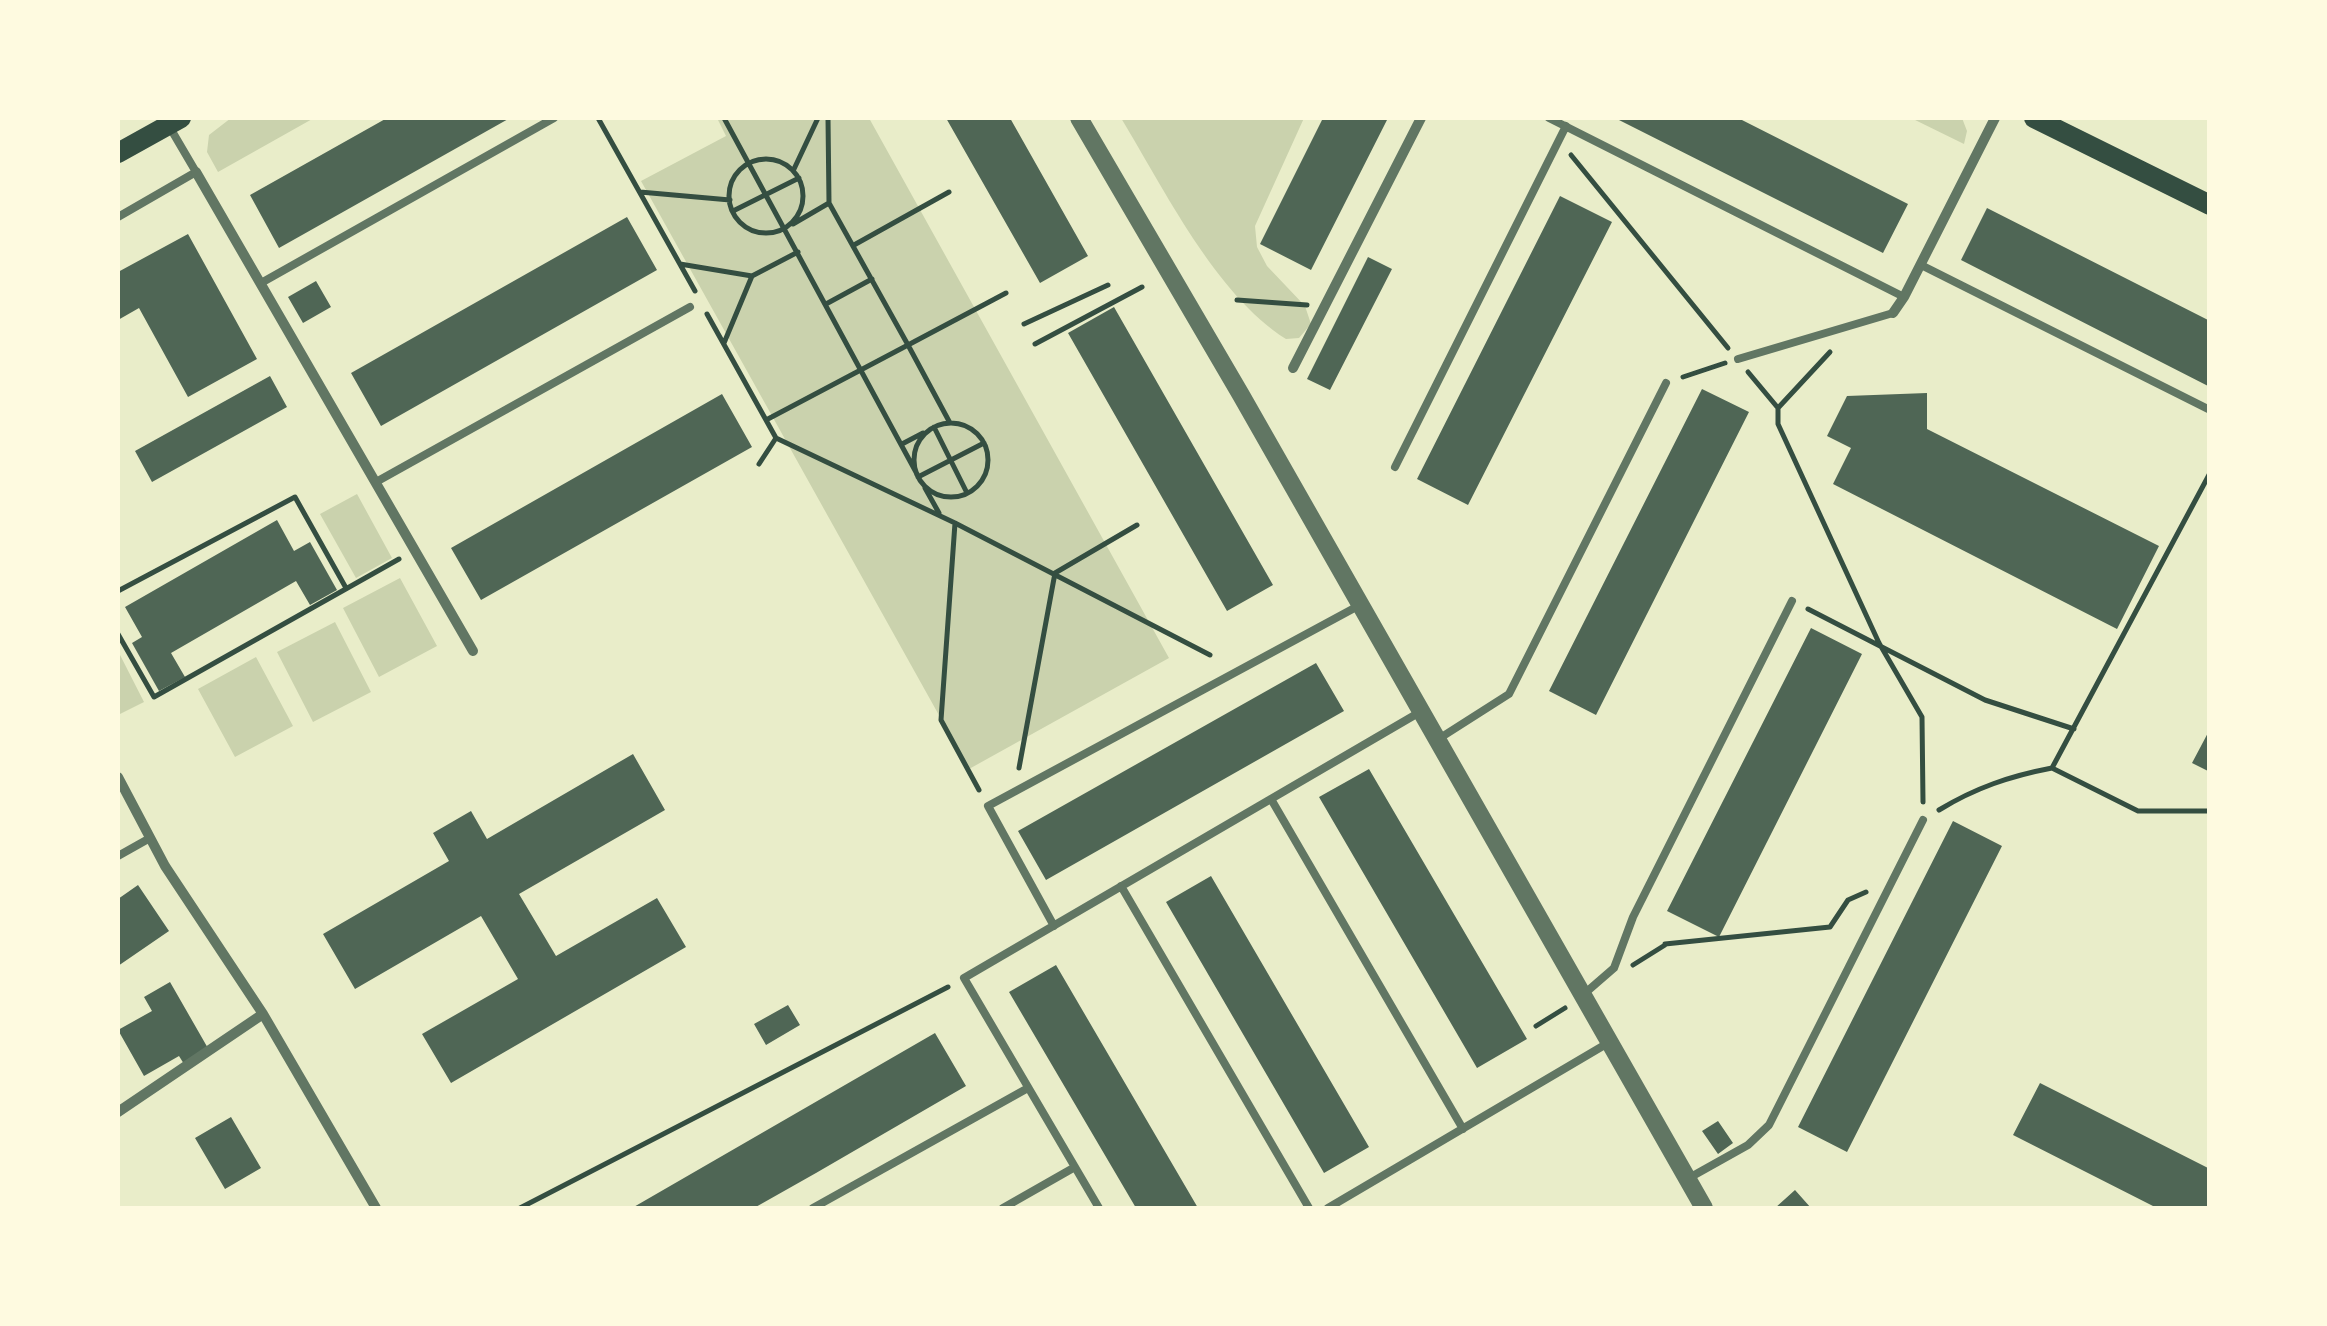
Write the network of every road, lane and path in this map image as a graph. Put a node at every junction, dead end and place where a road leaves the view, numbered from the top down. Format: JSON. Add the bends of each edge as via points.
{"nodes":[{"id":1,"x":554,"y":118,"type":"edge"},
{"id":2,"x":598,"y":118,"type":"edge"},
{"id":3,"x":724,"y":118,"type":"edge"},
{"id":4,"x":818,"y":118,"type":"edge"},
{"id":5,"x":828,"y":118,"type":"edge"},
{"id":6,"x":1079,"y":118,"type":"edge"},
{"id":7,"x":1421,"y":118,"type":"edge"},
{"id":8,"x":1549,"y":118,"type":"edge"},
{"id":9,"x":1995,"y":118,"type":"edge"},
{"id":10,"x":2034,"y":118,"type":"edge"},
{"id":11,"x":171,"y":120,"type":"edge"},
{"id":12,"x":1566,"y":126,"type":"junction"},
{"id":13,"x":1559,"y":140,"type":"junction"},
{"id":14,"x":118,"y":153,"type":"edge"},
{"id":15,"x":749,"y":163,"type":"junction"},
{"id":16,"x":794,"y":170,"type":"junction"},
{"id":17,"x":196,"y":172,"type":"junction"},
{"id":18,"x":799,"y":178,"type":"junction"},
{"id":19,"x":640,"y":192,"type":"junction"},
{"id":20,"x":949,"y":192,"type":"dead end"},
{"id":21,"x":766,"y":194,"type":"junction"},
{"id":22,"x":730,"y":200,"type":"junction"},
{"id":23,"x":829,"y":203,"type":"junction"},
{"id":24,"x":2210,"y":206,"type":"edge"},
{"id":25,"x":732,"y":211,"type":"junction"},
{"id":26,"x":118,"y":217,"type":"edge"},
{"id":27,"x":784,"y":228,"type":"junction"},
{"id":28,"x":854,"y":245,"type":"junction"},
{"id":29,"x":798,"y":252,"type":"junction"},
{"id":30,"x":680,"y":264,"type":"junction"},
{"id":31,"x":1920,"y":265,"type":"junction"},
{"id":32,"x":752,"y":276,"type":"junction"},
{"id":33,"x":872,"y":279,"type":"junction"},
{"id":34,"x":260,"y":283,"type":"junction"},
{"id":35,"x":1108,"y":285,"type":"dead end"},
{"id":36,"x":1142,"y":287,"type":"dead end"},
{"id":37,"x":1006,"y":293,"type":"dead end"},
{"id":38,"x":1904,"y":298,"type":"junction"},
{"id":39,"x":1237,"y":300,"type":"dead end"},
{"id":40,"x":825,"y":304,"type":"junction"},
{"id":41,"x":1324,"y":306,"type":"junction"},
{"id":42,"x":690,"y":307,"type":"dead end"},
{"id":43,"x":1893,"y":314,"type":"joint"},
{"id":44,"x":1024,"y":324,"type":"dead end"},
{"id":45,"x":724,"y":343,"type":"junction"},
{"id":46,"x":1035,"y":344,"type":"dead end"},
{"id":47,"x":908,"y":345,"type":"junction"},
{"id":48,"x":1836,"y":347,"type":"dead end"},
{"id":49,"x":1738,"y":359,"type":"junction"},
{"id":50,"x":1293,"y":368,"type":"dead end"},
{"id":51,"x":861,"y":370,"type":"junction"},
{"id":52,"x":1666,"y":383,"type":"joint"},
{"id":53,"x":1778,"y":408,"type":"junction"},
{"id":54,"x":2210,"y":410,"type":"edge"},
{"id":55,"x":766,"y":420,"type":"junction"},
{"id":56,"x":949,"y":421,"type":"junction"},
{"id":57,"x":934,"y":427,"type":"junction"},
{"id":58,"x":776,"y":438,"type":"junction"},
{"id":59,"x":984,"y":443,"type":"junction"},
{"id":60,"x":901,"y":444,"type":"junction"},
{"id":61,"x":950,"y":460,"type":"junction"},
{"id":62,"x":759,"y":464,"type":"dead end"},
{"id":63,"x":1395,"y":467,"type":"dead end"},
{"id":64,"x":2210,"y":473,"type":"edge"},
{"id":65,"x":919,"y":478,"type":"junction"},
{"id":66,"x":376,"y":482,"type":"junction"},
{"id":67,"x":967,"y":493,"type":"junction"},
{"id":68,"x":940,"y":516,"type":"junction"},
{"id":69,"x":955,"y":523,"type":"junction"},
{"id":70,"x":1137,"y":525,"type":"dead end"},
{"id":71,"x":403,"y":556,"type":"dead end"},
{"id":72,"x":1055,"y":573,"type":"junction"},
{"id":73,"x":346,"y":588,"type":"junction"},
{"id":74,"x":118,"y":591,"type":"edge"},
{"id":75,"x":1792,"y":601,"type":"joint"},
{"id":76,"x":1360,"y":605,"type":"junction"},
{"id":77,"x":118,"y":634,"type":"edge"},
{"id":78,"x":1879,"y":643,"type":"junction"},
{"id":79,"x":474,"y":651,"type":"dead end"},
{"id":80,"x":1210,"y":655,"type":"dead end"},
{"id":81,"x":1420,"y":712,"type":"junction"},
{"id":82,"x":2074,"y":730,"type":"junction"},
{"id":83,"x":1436,"y":740,"type":"junction"},
{"id":84,"x":2052,"y":768,"type":"junction"},
{"id":85,"x":118,"y":777,"type":"edge"},
{"id":86,"x":1015,"y":791,"type":"junction"},
{"id":87,"x":1271,"y":799,"type":"junction"},
{"id":88,"x":988,"y":806,"type":"junction"},
{"id":89,"x":2210,"y":811,"type":"edge"},
{"id":90,"x":1923,"y":820,"type":"junction"},
{"id":91,"x":150,"y":838,"type":"junction"},
{"id":92,"x":118,"y":856,"type":"edge"},
{"id":93,"x":1892,"y":881,"type":"junction"},
{"id":94,"x":1121,"y":886,"type":"junction"},
{"id":95,"x":1054,"y":926,"type":"junction"},
{"id":96,"x":1665,"y":944,"type":"dead end"},
{"id":97,"x":964,"y":978,"type":"junction"},
{"id":98,"x":1581,"y":998,"type":"junction"},
{"id":99,"x":264,"y":1014,"type":"junction"},
{"id":100,"x":1608,"y":1043,"type":"junction"},
{"id":101,"x":1028,"y":1088,"type":"junction"},
{"id":102,"x":118,"y":1112,"type":"edge"},
{"id":103,"x":1463,"y":1128,"type":"junction"},
{"id":104,"x":1075,"y":1167,"type":"junction"},
{"id":105,"x":1685,"y":1180,"type":"junction"},
{"id":106,"x":376,"y":1208,"type":"edge"},
{"id":107,"x":520,"y":1208,"type":"edge"},
{"id":108,"x":813,"y":1208,"type":"edge"},
{"id":109,"x":1002,"y":1208,"type":"edge"},
{"id":110,"x":1099,"y":1208,"type":"edge"},
{"id":111,"x":1309,"y":1208,"type":"edge"},
{"id":112,"x":1328,"y":1208,"type":"edge"},
{"id":113,"x":1704,"y":1208,"type":"edge"}],
"edges":[{"from":1,"to":34,"type":"lane"},
{"from":2,"to":19,"type":"path"},
{"from":3,"to":15,"type":"path"},
{"from":4,"to":16,"type":"path"},
{"from":5,"to":23,"type":"path"},
{"from":6,"to":76,"type":"street"},
{"from":7,"to":41,"type":"street"},
{"from":8,"to":12,"type":"lane"},
{"from":9,"to":31,"type":"street"},
{"from":10,"to":24,"type":"main road"},
{"from":11,"to":14,"type":"main road"},
{"from":11,"to":17,"type":"lane"},
{"from":12,"to":13,"type":"lane"},
{"from":12,"to":38,"type":"lane"},
{"from":13,"to":49,"type":"path"},
{"from":13,"to":63,"type":"lane"},
{"from":15,"to":16,"type":"path","via":[[772,159]]},
{"from":15,"to":21,"type":"path"},
{"from":15,"to":22,"type":"path","via":[[734,178]]},
{"from":16,"to":18,"type":"path"},
{"from":17,"to":26,"type":"lane"},
{"from":17,"to":34,"type":"street"},
{"from":18,"to":21,"type":"path"},
{"from":18,"to":27,"type":"path","via":[[802,206]]},
{"from":19,"to":22,"type":"path"},
{"from":19,"to":30,"type":"path"},
{"from":20,"to":28,"type":"path"},
{"from":21,"to":25,"type":"path"},
{"from":21,"to":27,"type":"path"},
{"from":22,"to":25,"type":"path"},
{"from":23,"to":27,"type":"path"},
{"from":23,"to":28,"type":"path"},
{"from":25,"to":27,"type":"path","via":[[754,230]]},
{"from":27,"to":29,"type":"path"},
{"from":28,"to":33,"type":"path"},
{"from":29,"to":32,"type":"path"},
{"from":29,"to":40,"type":"path"},
{"from":30,"to":32,"type":"path"},
{"from":30,"to":45,"type":"path"},
{"from":31,"to":38,"type":"street"},
{"from":31,"to":54,"type":"lane"},
{"from":32,"to":45,"type":"path"},
{"from":33,"to":40,"type":"path"},
{"from":33,"to":47,"type":"path"},
{"from":34,"to":66,"type":"street"},
{"from":35,"to":44,"type":"path"},
{"from":36,"to":46,"type":"path"},
{"from":37,"to":47,"type":"path"},
{"from":38,"to":43,"type":"street"},
{"from":39,"to":41,"type":"path"},
{"from":40,"to":51,"type":"path"},
{"from":41,"to":50,"type":"street"},
{"from":42,"to":66,"type":"lane"},
{"from":43,"to":49,"type":"lane"},
{"from":45,"to":55,"type":"path"},
{"from":47,"to":51,"type":"path"},
{"from":47,"to":56,"type":"path"},
{"from":48,"to":53,"type":"path"},
{"from":49,"to":52,"type":"path"},
{"from":49,"to":53,"type":"path"},
{"from":51,"to":55,"type":"path"},
{"from":51,"to":60,"type":"path"},
{"from":52,"to":83,"type":"lane","via":[[1509,694]]},
{"from":53,"to":78,"type":"path","via":[[1778,424]]},
{"from":55,"to":58,"type":"path"},
{"from":56,"to":57,"type":"path"},
{"from":56,"to":59,"type":"path","via":[[970,428]]},
{"from":57,"to":60,"type":"path"},
{"from":57,"to":61,"type":"path"},
{"from":57,"to":65,"type":"path","via":[[916,446]]},
{"from":58,"to":62,"type":"path"},
{"from":58,"to":68,"type":"path"},
{"from":59,"to":61,"type":"path"},
{"from":59,"to":67,"type":"path","via":[[987,470]]},
{"from":60,"to":65,"type":"path"},
{"from":61,"to":65,"type":"path"},
{"from":61,"to":67,"type":"path"},
{"from":64,"to":82,"type":"path"},
{"from":65,"to":67,"type":"path","via":[[945,496]]},
{"from":65,"to":68,"type":"path"},
{"from":66,"to":79,"type":"street"},
{"from":68,"to":69,"type":"path"},
{"from":69,"to":72,"type":"path"},
{"from":69,"to":88,"type":"path","via":[[941,720]]},
{"from":70,"to":72,"type":"path"},
{"from":71,"to":73,"type":"path"},
{"from":72,"to":80,"type":"path"},
{"from":72,"to":86,"type":"path"},
{"from":73,"to":74,"type":"path","via":[[295,497]]},
{"from":73,"to":77,"type":"path","via":[[154,697]]},
{"from":75,"to":78,"type":"path"},
{"from":75,"to":98,"type":"lane","via":[[1614,968]]},
{"from":76,"to":81,"type":"street"},
{"from":76,"to":86,"type":"lane"},
{"from":78,"to":82,"type":"path","via":[[1985,700]]},
{"from":78,"to":90,"type":"path","via":[[1922,717]]},
{"from":81,"to":83,"type":"street"},
{"from":81,"to":87,"type":"lane"},
{"from":82,"to":84,"type":"path"},
{"from":83,"to":98,"type":"street"},
{"from":84,"to":89,"type":"path","via":[[2138,811]]},
{"from":84,"to":90,"type":"path","via":[[2004,778]]},
{"from":85,"to":91,"type":"street"},
{"from":86,"to":88,"type":"lane"},
{"from":87,"to":94,"type":"lane"},
{"from":87,"to":103,"type":"lane"},
{"from":88,"to":95,"type":"lane"},
{"from":90,"to":93,"type":"lane"},
{"from":91,"to":92,"type":"lane"},
{"from":91,"to":99,"type":"street"},
{"from":93,"to":96,"type":"path","via":[[1848,900],[1830,928]]},
{"from":93,"to":105,"type":"lane","via":[[1768,1125],[1748,1145]]},
{"from":94,"to":95,"type":"lane"},
{"from":94,"to":111,"type":"lane"},
{"from":95,"to":97,"type":"lane"},
{"from":97,"to":101,"type":"lane"},
{"from":97,"to":107,"type":"path"},
{"from":98,"to":100,"type":"street"},
{"from":99,"to":102,"type":"street"},
{"from":99,"to":106,"type":"street"},
{"from":100,"to":103,"type":"lane"},
{"from":100,"to":105,"type":"street"},
{"from":101,"to":104,"type":"lane"},
{"from":101,"to":108,"type":"lane"},
{"from":103,"to":112,"type":"lane"},
{"from":104,"to":109,"type":"lane"},
{"from":104,"to":110,"type":"lane"},
{"from":105,"to":113,"type":"street"}]}
